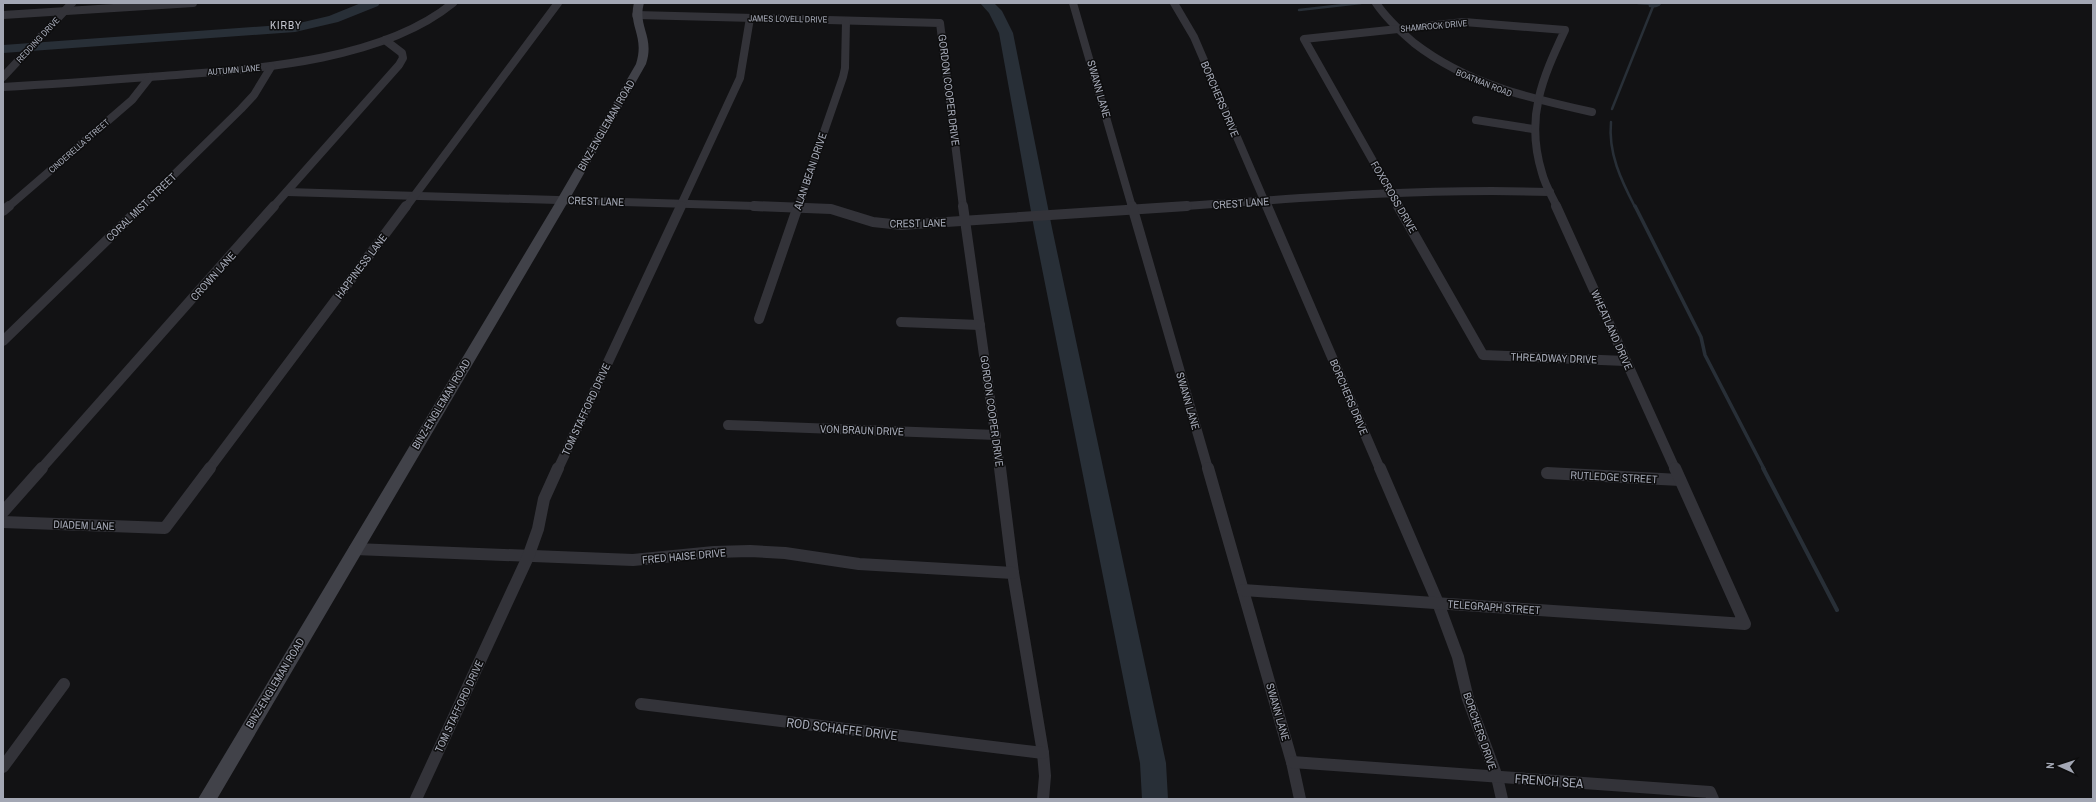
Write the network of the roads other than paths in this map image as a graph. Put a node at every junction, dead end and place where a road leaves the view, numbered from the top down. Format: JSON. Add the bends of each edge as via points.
{"nodes":[{"id":1,"x":72,"y":3,"type":"edge"},
{"id":2,"x":183,"y":3,"type":"edge"},
{"id":3,"x":193,"y":3,"type":"edge"},
{"id":4,"x":453,"y":3,"type":"edge"},
{"id":5,"x":558,"y":3,"type":"edge"},
{"id":6,"x":1076,"y":3,"type":"edge"},
{"id":7,"x":1174,"y":3,"type":"edge"},
{"id":8,"x":1376,"y":3,"type":"edge"},
{"id":9,"x":638,"y":9,"type":"edge"},
{"id":10,"x":65,"y":11,"type":"junction"},
{"id":11,"x":3,"y":15,"type":"edge"},
{"id":12,"x":750,"y":18,"type":"junction"},
{"id":13,"x":846,"y":21,"type":"junction"},
{"id":14,"x":940,"y":23,"type":"joint"},
{"id":15,"x":1399,"y":29,"type":"junction"},
{"id":16,"x":1564,"y":30,"type":"joint"},
{"id":17,"x":1304,"y":39,"type":"joint"},
{"id":18,"x":385,"y":40,"type":"junction"},
{"id":19,"x":271,"y":67,"type":"junction"},
{"id":20,"x":3,"y":77,"type":"edge"},
{"id":21,"x":150,"y":77,"type":"junction"},
{"id":22,"x":3,"y":88,"type":"edge"},
{"id":23,"x":1535,"y":100,"type":"junction"},
{"id":24,"x":1592,"y":112,"type":"dead end"},
{"id":25,"x":1476,"y":120,"type":"dead end"},
{"id":26,"x":1533,"y":129,"type":"junction"},
{"id":27,"x":287,"y":192,"type":"junction"},
{"id":28,"x":1391,"y":192,"type":"junction"},
{"id":29,"x":1550,"y":192,"type":"junction"},
{"id":30,"x":414,"y":196,"type":"junction"},
{"id":31,"x":563,"y":200,"type":"junction"},
{"id":32,"x":1264,"y":201,"type":"junction"},
{"id":33,"x":681,"y":204,"type":"junction"},
{"id":34,"x":798,"y":207,"type":"junction"},
{"id":35,"x":1133,"y":210,"type":"junction"},
{"id":36,"x":3,"y":211,"type":"edge"},
{"id":37,"x":965,"y":222,"type":"junction"},
{"id":38,"x":759,"y":319,"type":"dead end"},
{"id":39,"x":901,"y":322,"type":"dead end"},
{"id":40,"x":980,"y":325,"type":"junction"},
{"id":41,"x":3,"y":341,"type":"edge"},
{"id":42,"x":1483,"y":355,"type":"joint"},
{"id":43,"x":1625,"y":361,"type":"junction"},
{"id":44,"x":728,"y":425,"type":"dead end"},
{"id":45,"x":996,"y":435,"type":"junction"},
{"id":46,"x":1547,"y":473,"type":"dead end"},
{"id":47,"x":1680,"y":480,"type":"junction"},
{"id":48,"x":3,"y":512,"type":"edge"},
{"id":49,"x":3,"y":522,"type":"edge"},
{"id":50,"x":165,"y":528,"type":"joint"},
{"id":51,"x":355,"y":549,"type":"junction"},
{"id":52,"x":528,"y":557,"type":"junction"},
{"id":53,"x":1013,"y":572,"type":"junction"},
{"id":54,"x":1243,"y":590,"type":"junction"},
{"id":55,"x":1438,"y":603,"type":"junction"},
{"id":56,"x":1745,"y":624,"type":"joint"},
{"id":57,"x":64,"y":684,"type":"dead end"},
{"id":58,"x":641,"y":704,"type":"dead end"},
{"id":59,"x":1043,"y":753,"type":"junction"},
{"id":60,"x":1292,"y":762,"type":"junction"},
{"id":61,"x":3,"y":767,"type":"edge"},
{"id":62,"x":1497,"y":777,"type":"junction"},
{"id":63,"x":1712,"y":795,"type":"edge"},
{"id":64,"x":207,"y":799,"type":"edge"},
{"id":65,"x":416,"y":799,"type":"edge"},
{"id":66,"x":1043,"y":799,"type":"edge"},
{"id":67,"x":1300,"y":799,"type":"edge"},
{"id":68,"x":1502,"y":799,"type":"edge"}],
"edges":[{"from":1,"to":10,"type":"street","name":"REDDING DRIVE"},
{"from":2,"to":3,"type":"street"},
{"from":2,"to":10,"type":"street"},
{"from":4,"to":18,"type":"street","name":"AUTUMN LANE","via":[[426,21]]},
{"from":5,"to":30,"type":"street","name":"HAPPINESS LANE"},
{"from":6,"to":35,"type":"street","name":"SWANN LANE"},
{"from":7,"to":32,"type":"street","name":"BORCHERS DRIVE","via":[[1194,37]]},
{"from":8,"to":15,"type":"street","name":"BOATMAN ROAD"},
{"from":9,"to":12,"type":"street","name":"JAMES LOVELL DRIVE"},
{"from":9,"to":31,"type":"street","name":"BINZ-ENGLEMAN ROAD","via":[[646,43],[644,56]]},
{"from":10,"to":11,"type":"street"},
{"from":10,"to":20,"type":"street","name":"REDDING DRIVE"},
{"from":12,"to":13,"type":"street","name":"JAMES LOVELL DRIVE"},
{"from":12,"to":33,"type":"street","name":"TOM STAFFORD DRIVE","via":[[740,78]]},
{"from":13,"to":14,"type":"street","name":"JAMES LOVELL DRIVE"},
{"from":13,"to":34,"type":"street","name":"ALAN BEAN DRIVE","via":[[843,77]]},
{"from":14,"to":37,"type":"street","name":"GORDON COOPER DRIVE"},
{"from":15,"to":16,"type":"street","name":"SHAMROCK DRIVE","via":[[1468,22]]},
{"from":15,"to":17,"type":"street","name":"SHAMROCK DRIVE"},
{"from":15,"to":23,"type":"street","name":"BOATMAN ROAD","via":[[1450,69],[1494,88]]},
{"from":16,"to":23,"type":"street","name":"WHEATLAND DRIVE"},
{"from":17,"to":28,"type":"street","name":"FOXCROSS DRIVE"},
{"from":18,"to":19,"type":"street","name":"AUTUMN LANE","via":[[338,54]]},
{"from":18,"to":27,"type":"street","name":"CROWN LANE","via":[[402,53],[403,58],[399,65]]},
{"from":19,"to":21,"type":"street","name":"AUTUMN LANE"},
{"from":19,"to":41,"type":"street","name":"CORAL MIST STREET","via":[[254,95],[241,109]]},
{"from":21,"to":22,"type":"street","name":"AUTUMN LANE"},
{"from":21,"to":36,"type":"street","name":"CINDERELLA STREET","via":[[132,100]]},
{"from":23,"to":24,"type":"street","name":"BOATMAN ROAD"},
{"from":23,"to":26,"type":"street","name":"WHEATLAND DRIVE"},
{"from":25,"to":26,"type":"street"},
{"from":26,"to":29,"type":"street","name":"WHEATLAND DRIVE","via":[[1535,152]]},
{"from":27,"to":30,"type":"street","name":"CREST LANE"},
{"from":27,"to":48,"type":"street","name":"CROWN LANE"},
{"from":28,"to":29,"type":"street","name":"CREST LANE"},
{"from":28,"to":32,"type":"street","name":"CREST LANE"},
{"from":28,"to":42,"type":"street","name":"FOXCROSS DRIVE"},
{"from":29,"to":43,"type":"street","name":"WHEATLAND DRIVE"},
{"from":30,"to":31,"type":"street","name":"CREST LANE"},
{"from":30,"to":50,"type":"street","name":"HAPPINESS LANE"},
{"from":31,"to":33,"type":"street","name":"CREST LANE"},
{"from":31,"to":51,"type":"street","name":"BINZ-ENGLEMAN ROAD"},
{"from":32,"to":35,"type":"street","name":"CREST LANE"},
{"from":32,"to":55,"type":"street","name":"BORCHERS DRIVE"},
{"from":33,"to":34,"type":"street","name":"CREST LANE"},
{"from":33,"to":52,"type":"street","name":"TOM STAFFORD DRIVE","via":[[544,499],[538,529]]},
{"from":34,"to":37,"type":"street","name":"CREST LANE","via":[[831,209],[891,225]]},
{"from":34,"to":38,"type":"street","name":"ALAN BEAN DRIVE"},
{"from":35,"to":37,"type":"street","name":"CREST LANE"},
{"from":35,"to":54,"type":"street","name":"SWANN LANE"},
{"from":37,"to":40,"type":"street","name":"GORDON COOPER DRIVE"},
{"from":39,"to":40,"type":"street"},
{"from":40,"to":45,"type":"street","name":"GORDON COOPER DRIVE"},
{"from":42,"to":43,"type":"street","name":"THREADWAY DRIVE"},
{"from":43,"to":47,"type":"street","name":"WHEATLAND DRIVE"},
{"from":44,"to":45,"type":"street","name":"VON BRAUN DRIVE"},
{"from":45,"to":53,"type":"street","name":"GORDON COOPER DRIVE"},
{"from":46,"to":47,"type":"street","name":"RUTLEDGE STREET"},
{"from":47,"to":56,"type":"street","name":"WHEATLAND DRIVE"},
{"from":49,"to":50,"type":"street","name":"DIADEM LANE"},
{"from":51,"to":52,"type":"street","name":"FRED HAISE DRIVE"},
{"from":51,"to":64,"type":"street","name":"BINZ-ENGLEMAN ROAD"},
{"from":52,"to":53,"type":"street","name":"FRED HAISE DRIVE","via":[[633,560],[750,551],[785,553],[859,564]]},
{"from":52,"to":65,"type":"street","name":"TOM STAFFORD DRIVE"},
{"from":53,"to":59,"type":"street","name":"GORDON COOPER DRIVE"},
{"from":54,"to":55,"type":"street","name":"TELEGRAPH STREET"},
{"from":54,"to":60,"type":"street","name":"SWANN LANE"},
{"from":55,"to":56,"type":"street","name":"TELEGRAPH STREET"},
{"from":55,"to":62,"type":"street","name":"BORCHERS DRIVE","via":[[1458,657],[1475,723]]},
{"from":57,"to":61,"type":"street"},
{"from":58,"to":59,"type":"street","name":"ROD SCHAFFE DRIVE"},
{"from":59,"to":66,"type":"street","name":"GORDON COOPER DRIVE"},
{"from":60,"to":62,"type":"street","name":"FRENCH SEA"},
{"from":60,"to":67,"type":"street","name":"SWANN LANE"},
{"from":62,"to":63,"type":"street","name":"FRENCH SEA"},
{"from":62,"to":68,"type":"street","name":"BORCHERS DRIVE"}]}
